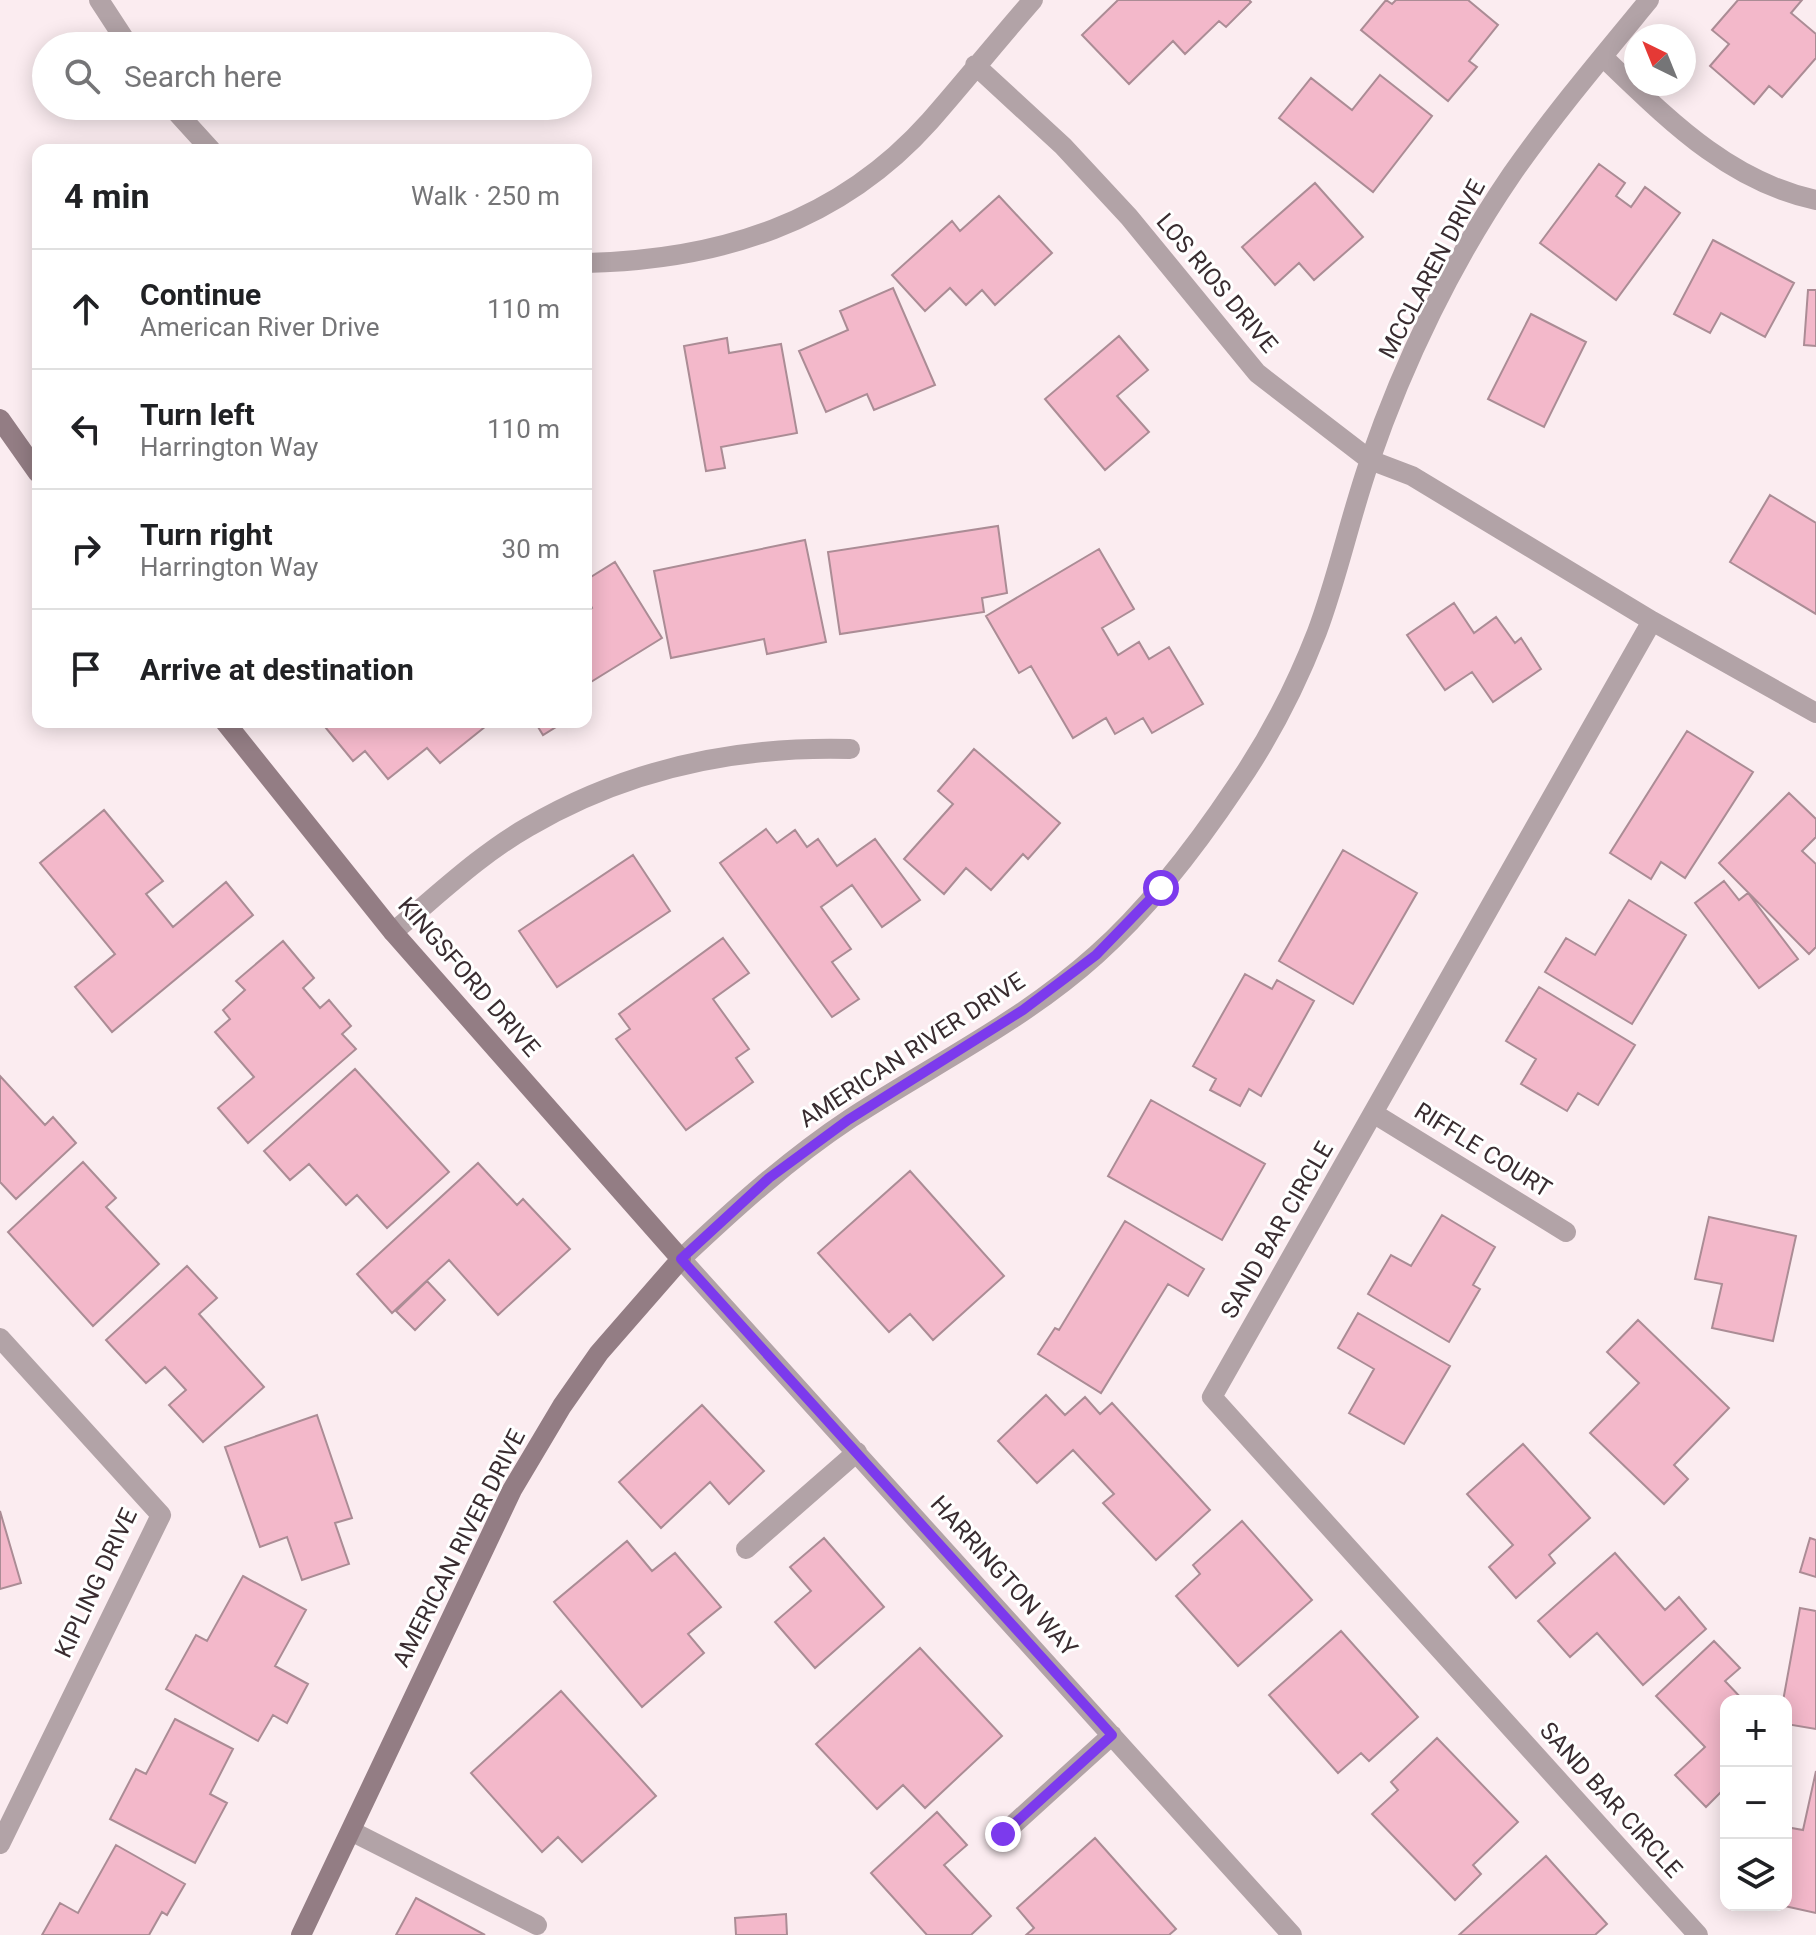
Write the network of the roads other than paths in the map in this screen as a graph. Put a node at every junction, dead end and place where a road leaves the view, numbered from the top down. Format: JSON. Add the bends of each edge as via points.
{"nodes":[{"id":1,"x":99,"y":0,"type":"edge"},
{"id":2,"x":1033,"y":0,"type":"edge"},
{"id":3,"x":1649,"y":0,"type":"edge"},
{"id":4,"x":120,"y":32,"type":"edge"},
{"id":5,"x":1603,"y":57,"type":"junction"},
{"id":6,"x":975,"y":65,"type":"junction"},
{"id":7,"x":184,"y":120,"type":"edge"},
{"id":8,"x":206,"y":144,"type":"edge"},
{"id":9,"x":1816,"y":200,"type":"edge"},
{"id":10,"x":592,"y":263,"type":"edge"},
{"id":11,"x":0,"y":419,"type":"edge"},
{"id":12,"x":1370,"y":460,"type":"junction"},
{"id":13,"x":32,"y":464,"type":"edge"},
{"id":14,"x":1652,"y":621,"type":"junction"},
{"id":15,"x":1816,"y":713,"type":"edge"},
{"id":16,"x":230,"y":728,"type":"edge"},
{"id":17,"x":850,"y":749,"type":"dead end"},
{"id":18,"x":393,"y":932,"type":"junction"},
{"id":19,"x":1373,"y":1113,"type":"junction"},
{"id":20,"x":1566,"y":1232,"type":"dead end"},
{"id":21,"x":681,"y":1259,"type":"junction"},
{"id":22,"x":0,"y":1338,"type":"edge"},
{"id":23,"x":857,"y":1452,"type":"junction"},
{"id":24,"x":746,"y":1549,"type":"dead end"},
{"id":25,"x":1112,"y":1735,"type":"junction"},
{"id":26,"x":351,"y":1831,"type":"junction"},
{"id":27,"x":1003,"y":1834,"type":"dead end"},
{"id":28,"x":0,"y":1844,"type":"edge"},
{"id":29,"x":537,"y":1925,"type":"dead end"},
{"id":30,"x":301,"y":1935,"type":"edge"},
{"id":31,"x":1292,"y":1935,"type":"edge"},
{"id":32,"x":1698,"y":1935,"type":"edge"}],
"edges":[{"from":1,"to":4,"type":"street"},
{"from":2,"to":6,"type":"street"},
{"from":3,"to":5,"type":"street","name":"MCCLAREN DRIVE"},
{"from":5,"to":9,"type":"street","via":[[1718,159],[1766,185]]},
{"from":5,"to":12,"type":"street","name":"MCCLAREN DRIVE","via":[[1511,176],[1471,240],[1436,306]]},
{"from":6,"to":10,"type":"street","via":[[886,164],[785,226],[727,247],[669,259]]},
{"from":6,"to":12,"type":"street","name":"LOS RIOS DRIVE","via":[[1063,146],[1129,217],[1257,373]]},
{"from":7,"to":8,"type":"street"},
{"from":11,"to":13,"type":"street"},
{"from":12,"to":14,"type":"street","name":"LOS RIOS DRIVE","via":[[1412,476]]},
{"from":12,"to":21,"type":"street","name":"AMERICAN RIVER DRIVE","via":[[1317,631],[1283,711],[1161,888],[1096,955],[1023,1010],[848,1120],[769,1178]]},
{"from":14,"to":15,"type":"street"},
{"from":14,"to":19,"type":"street","name":"SAND BAR CIRCLE"},
{"from":16,"to":18,"type":"street","name":"KINGSFORD DRIVE"},
{"from":17,"to":18,"type":"street","via":[[716,756],[605,788],[528,827],[480,859]]},
{"from":18,"to":21,"type":"street","name":"KINGSFORD DRIVE"},
{"from":19,"to":20,"type":"street","name":"RIFFLE COURT"},
{"from":19,"to":32,"type":"street","name":"SAND BAR CIRCLE","via":[[1212,1397]]},
{"from":21,"to":23,"type":"street","name":"HARRINGTON WAY"},
{"from":21,"to":26,"type":"street","name":"AMERICAN RIVER DRIVE","via":[[599,1353],[512,1490]]},
{"from":22,"to":28,"type":"street","name":"KIPLING DRIVE","via":[[161,1515]]},
{"from":23,"to":24,"type":"street"},
{"from":23,"to":25,"type":"street","name":"HARRINGTON WAY"},
{"from":25,"to":27,"type":"street"},
{"from":25,"to":31,"type":"street","name":"HARRINGTON WAY"},
{"from":26,"to":29,"type":"street"},
{"from":26,"to":30,"type":"street","name":"AMERICAN RIVER DRIVE"}]}
